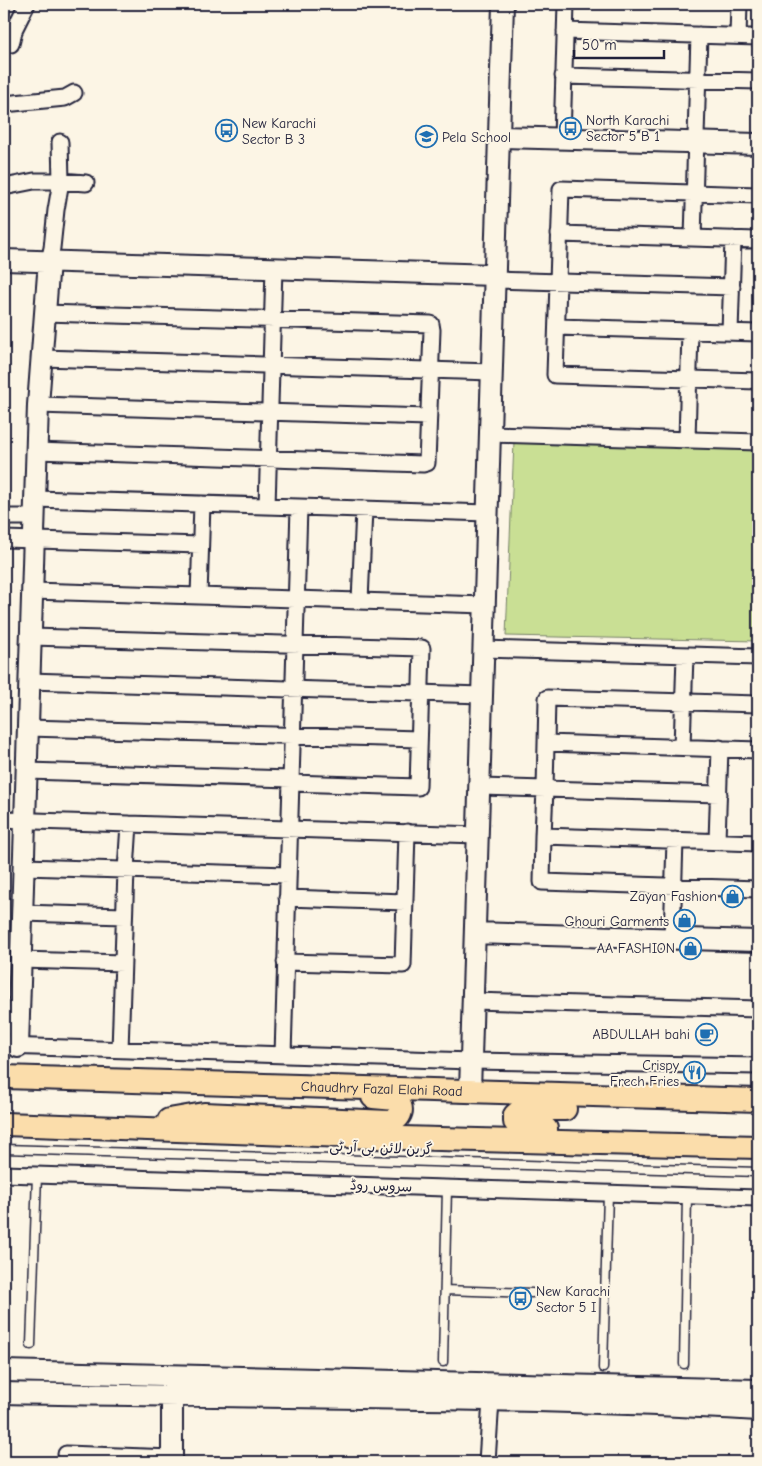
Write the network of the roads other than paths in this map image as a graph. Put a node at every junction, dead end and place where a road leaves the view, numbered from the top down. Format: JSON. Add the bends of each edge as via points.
{"nodes":[{"id":1,"x":27,"y":4,"type":"edge"},
{"id":2,"x":504,"y":4,"type":"edge"},
{"id":3,"x":566,"y":4,"type":"edge"},
{"id":4,"x":739,"y":4,"type":"edge"},
{"id":5,"x":565,"y":31,"type":"junction"},
{"id":6,"x":698,"y":35,"type":"junction"},
{"id":7,"x":738,"y":36,"type":"junction"},
{"id":8,"x":758,"y":36,"type":"edge"},
{"id":9,"x":11,"y":44,"type":"dead end"},
{"id":10,"x":564,"y":76,"type":"junction"},
{"id":11,"x":697,"y":80,"type":"junction"},
{"id":12,"x":758,"y":81,"type":"edge"},
{"id":13,"x":74,"y":93,"type":"dead end"},
{"id":14,"x":4,"y":104,"type":"edge"},
{"id":15,"x":499,"y":137,"type":"junction"},
{"id":16,"x":562,"y":138,"type":"junction"},
{"id":17,"x":60,"y":142,"type":"dead end"},
{"id":18,"x":696,"y":142,"type":"junction"},
{"id":19,"x":758,"y":144,"type":"edge"},
{"id":20,"x":61,"y":181,"type":"junction"},
{"id":21,"x":86,"y":183,"type":"dead end"},
{"id":22,"x":4,"y":187,"type":"edge"},
{"id":23,"x":694,"y":193,"type":"junction"},
{"id":24,"x":758,"y":195,"type":"edge"},
{"id":25,"x":560,"y":234,"type":"junction"},
{"id":26,"x":693,"y":238,"type":"junction"},
{"id":27,"x":733,"y":239,"type":"junction"},
{"id":28,"x":758,"y":240,"type":"edge"},
{"id":29,"x":4,"y":260,"type":"edge"},
{"id":30,"x":48,"y":262,"type":"junction"},
{"id":31,"x":274,"y":268,"type":"junction"},
{"id":32,"x":495,"y":278,"type":"junction"},
{"id":33,"x":558,"y":282,"type":"junction"},
{"id":34,"x":732,"y":287,"type":"junction"},
{"id":35,"x":44,"y":313,"type":"junction"},
{"id":36,"x":272,"y":320,"type":"junction"},
{"id":37,"x":557,"y":327,"type":"junction"},
{"id":38,"x":690,"y":331,"type":"junction"},
{"id":39,"x":730,"y":332,"type":"junction"},
{"id":40,"x":758,"y":333,"type":"edge"},
{"id":41,"x":42,"y":358,"type":"junction"},
{"id":42,"x":271,"y":366,"type":"junction"},
{"id":43,"x":429,"y":370,"type":"junction"},
{"id":44,"x":492,"y":372,"type":"junction"},
{"id":45,"x":689,"y":378,"type":"junction"},
{"id":46,"x":758,"y":380,"type":"edge"},
{"id":47,"x":38,"y":405,"type":"junction"},
{"id":48,"x":270,"y":412,"type":"junction"},
{"id":49,"x":428,"y":417,"type":"junction"},
{"id":50,"x":490,"y":434,"type":"junction"},
{"id":51,"x":687,"y":440,"type":"junction"},
{"id":52,"x":758,"y":442,"type":"edge"},
{"id":53,"x":36,"y":451,"type":"junction"},
{"id":54,"x":268,"y":458,"type":"junction"},
{"id":55,"x":202,"y":504,"type":"junction"},
{"id":56,"x":267,"y":506,"type":"junction"},
{"id":57,"x":299,"y":507,"type":"junction"},
{"id":58,"x":35,"y":508,"type":"junction"},
{"id":59,"x":364,"y":509,"type":"junction"},
{"id":60,"x":488,"y":513,"type":"junction"},
{"id":61,"x":4,"y":516,"type":"edge"},
{"id":62,"x":4,"y":539,"type":"edge"},
{"id":63,"x":34,"y":540,"type":"junction"},
{"id":64,"x":200,"y":545,"type":"junction"},
{"id":65,"x":32,"y":591,"type":"junction"},
{"id":66,"x":199,"y":596,"type":"junction"},
{"id":67,"x":296,"y":599,"type":"junction"},
{"id":68,"x":360,"y":601,"type":"junction"},
{"id":69,"x":485,"y":605,"type":"junction"},
{"id":70,"x":31,"y":637,"type":"junction"},
{"id":71,"x":295,"y":644,"type":"junction"},
{"id":72,"x":484,"y":649,"type":"junction"},
{"id":73,"x":685,"y":654,"type":"junction"},
{"id":74,"x":758,"y":657,"type":"edge"},
{"id":75,"x":29,"y":681,"type":"junction"},
{"id":76,"x":294,"y":689,"type":"junction"},
{"id":77,"x":421,"y":693,"type":"junction"},
{"id":78,"x":482,"y":695,"type":"junction"},
{"id":79,"x":684,"y":702,"type":"junction"},
{"id":80,"x":758,"y":704,"type":"edge"},
{"id":81,"x":28,"y":728,"type":"junction"},
{"id":82,"x":292,"y":736,"type":"junction"},
{"id":83,"x":419,"y":739,"type":"junction"},
{"id":84,"x":546,"y":743,"type":"junction"},
{"id":85,"x":682,"y":747,"type":"junction"},
{"id":86,"x":720,"y":748,"type":"junction"},
{"id":87,"x":758,"y":750,"type":"edge"},
{"id":88,"x":26,"y":771,"type":"junction"},
{"id":89,"x":291,"y":781,"type":"junction"},
{"id":90,"x":480,"y":788,"type":"junction"},
{"id":91,"x":545,"y":789,"type":"junction"},
{"id":92,"x":719,"y":794,"type":"junction"},
{"id":93,"x":4,"y":820,"type":"edge"},
{"id":94,"x":25,"y":821,"type":"junction"},
{"id":95,"x":129,"y":824,"type":"junction"},
{"id":96,"x":289,"y":829,"type":"junction"},
{"id":97,"x":407,"y":832,"type":"junction"},
{"id":98,"x":478,"y":835,"type":"junction"},
{"id":99,"x":543,"y":836,"type":"junction"},
{"id":100,"x":675,"y":840,"type":"junction"},
{"id":101,"x":717,"y":841,"type":"junction"},
{"id":102,"x":758,"y":842,"type":"edge"},
{"id":103,"x":24,"y":867,"type":"junction"},
{"id":104,"x":126,"y":870,"type":"junction"},
{"id":105,"x":288,"y":875,"type":"junction"},
{"id":106,"x":674,"y":886,"type":"junction"},
{"id":107,"x":758,"y":888,"type":"edge"},
{"id":108,"x":287,"y":898,"type":"junction"},
{"id":109,"x":405,"y":902,"type":"junction"},
{"id":110,"x":22,"y":913,"type":"junction"},
{"id":111,"x":124,"y":916,"type":"junction"},
{"id":112,"x":475,"y":933,"type":"junction"},
{"id":113,"x":672,"y":938,"type":"junction"},
{"id":114,"x":758,"y":941,"type":"edge"},
{"id":115,"x":21,"y":960,"type":"junction"},
{"id":116,"x":285,"y":962,"type":"junction"},
{"id":117,"x":123,"y":963,"type":"junction"},
{"id":118,"x":473,"y":1001,"type":"junction"},
{"id":119,"x":758,"y":1010,"type":"edge"},
{"id":120,"x":11,"y":1046,"type":"edge"},
{"id":121,"x":120,"y":1050,"type":"junction"},
{"id":122,"x":283,"y":1055,"type":"junction"},
{"id":123,"x":471,"y":1061,"type":"junction"},
{"id":124,"x":758,"y":1066,"type":"edge"},
{"id":125,"x":4,"y":1077,"type":"edge"},
{"id":126,"x":175,"y":1082,"type":"junction"},
{"id":127,"x":470,"y":1091,"type":"junction"},
{"id":128,"x":758,"y":1100,"type":"edge"},
{"id":129,"x":758,"y":1106,"type":"edge"},
{"id":130,"x":4,"y":1124,"type":"edge"},
{"id":131,"x":125,"y":1128,"type":"junction"},
{"id":132,"x":758,"y":1145,"type":"edge"},
{"id":133,"x":4,"y":1149,"type":"edge"},
{"id":134,"x":758,"y":1172,"type":"edge"},
{"id":135,"x":4,"y":1174,"type":"edge"},
{"id":136,"x":37,"y":1175,"type":"junction"},
{"id":137,"x":447,"y":1188,"type":"junction"},
{"id":138,"x":608,"y":1193,"type":"junction"},
{"id":139,"x":687,"y":1196,"type":"junction"},
{"id":140,"x":758,"y":1198,"type":"edge"},
{"id":141,"x":445,"y":1290,"type":"junction"},
{"id":142,"x":532,"y":1293,"type":"dead end"},
{"id":143,"x":32,"y":1346,"type":"dead end"},
{"id":144,"x":443,"y":1362,"type":"dead end"},
{"id":145,"x":684,"y":1364,"type":"dead end"},
{"id":146,"x":603,"y":1368,"type":"dead end"},
{"id":147,"x":4,"y":1371,"type":"edge"},
{"id":148,"x":175,"y":1376,"type":"junction"},
{"id":149,"x":758,"y":1390,"type":"edge"},
{"id":150,"x":4,"y":1393,"type":"edge"},
{"id":151,"x":172,"y":1396,"type":"junction"},
{"id":152,"x":491,"y":1400,"type":"junction"},
{"id":153,"x":758,"y":1410,"type":"edge"},
{"id":154,"x":66,"y":1454,"type":"dead end"},
{"id":155,"x":172,"y":1460,"type":"edge"},
{"id":156,"x":487,"y":1462,"type":"edge"}],
"edges":[{"from":1,"to":9,"type":"street"},
{"from":2,"to":15,"type":"street"},
{"from":3,"to":5,"type":"street"},
{"from":4,"to":7,"type":"street"},
{"from":5,"to":6,"type":"street"},
{"from":5,"to":10,"type":"street"},
{"from":6,"to":7,"type":"street"},
{"from":6,"to":11,"type":"street"},
{"from":7,"to":8,"type":"street"},
{"from":10,"to":11,"type":"street"},
{"from":10,"to":16,"type":"street"},
{"from":11,"to":12,"type":"street"},
{"from":11,"to":18,"type":"street"},
{"from":13,"to":14,"type":"street","via":[[65,98]]},
{"from":15,"to":16,"type":"street"},
{"from":15,"to":32,"type":"street"},
{"from":16,"to":18,"type":"street"},
{"from":17,"to":20,"type":"street"},
{"from":18,"to":19,"type":"street"},
{"from":18,"to":23,"type":"street"},
{"from":20,"to":21,"type":"street"},
{"from":20,"to":22,"type":"street","via":[[34,181]]},
{"from":20,"to":30,"type":"street"},
{"from":23,"to":24,"type":"street"},
{"from":23,"to":25,"type":"street","via":[[561,189]]},
{"from":23,"to":26,"type":"street"},
{"from":25,"to":26,"type":"street"},
{"from":25,"to":33,"type":"street"},
{"from":26,"to":27,"type":"street"},
{"from":27,"to":28,"type":"street"},
{"from":27,"to":34,"type":"street"},
{"from":29,"to":30,"type":"street"},
{"from":30,"to":31,"type":"street"},
{"from":30,"to":35,"type":"street"},
{"from":31,"to":32,"type":"street"},
{"from":31,"to":36,"type":"street"},
{"from":32,"to":33,"type":"street"},
{"from":32,"to":44,"type":"street"},
{"from":33,"to":34,"type":"street"},
{"from":33,"to":37,"type":"street"},
{"from":34,"to":39,"type":"street"},
{"from":35,"to":36,"type":"street"},
{"from":35,"to":41,"type":"street"},
{"from":36,"to":42,"type":"street"},
{"from":36,"to":43,"type":"street","via":[[431,324]]},
{"from":37,"to":38,"type":"street"},
{"from":37,"to":45,"type":"street","via":[[555,374]]},
{"from":38,"to":39,"type":"street"},
{"from":38,"to":45,"type":"street"},
{"from":39,"to":40,"type":"street"},
{"from":41,"to":42,"type":"street"},
{"from":41,"to":47,"type":"street"},
{"from":42,"to":43,"type":"street"},
{"from":42,"to":48,"type":"street"},
{"from":43,"to":44,"type":"street"},
{"from":43,"to":49,"type":"street"},
{"from":44,"to":50,"type":"street"},
{"from":45,"to":46,"type":"street"},
{"from":45,"to":51,"type":"street"},
{"from":47,"to":48,"type":"street"},
{"from":47,"to":53,"type":"street"},
{"from":48,"to":49,"type":"street"},
{"from":48,"to":54,"type":"street"},
{"from":49,"to":54,"type":"street","via":[[427,463]]},
{"from":50,"to":51,"type":"street"},
{"from":50,"to":60,"type":"street"},
{"from":51,"to":52,"type":"street"},
{"from":53,"to":54,"type":"street"},
{"from":53,"to":58,"type":"street"},
{"from":54,"to":56,"type":"street"},
{"from":55,"to":56,"type":"street"},
{"from":55,"to":58,"type":"street"},
{"from":55,"to":64,"type":"street"},
{"from":56,"to":57,"type":"street"},
{"from":57,"to":59,"type":"street"},
{"from":57,"to":67,"type":"street"},
{"from":58,"to":61,"type":"street"},
{"from":58,"to":63,"type":"street"},
{"from":59,"to":60,"type":"street"},
{"from":59,"to":68,"type":"street"},
{"from":60,"to":69,"type":"street"},
{"from":62,"to":63,"type":"street"},
{"from":63,"to":64,"type":"street"},
{"from":63,"to":65,"type":"street"},
{"from":64,"to":66,"type":"street"},
{"from":65,"to":66,"type":"street"},
{"from":65,"to":70,"type":"street"},
{"from":66,"to":67,"type":"street"},
{"from":67,"to":68,"type":"street"},
{"from":67,"to":71,"type":"street"},
{"from":68,"to":69,"type":"street"},
{"from":69,"to":72,"type":"street"},
{"from":70,"to":71,"type":"street"},
{"from":70,"to":75,"type":"street"},
{"from":71,"to":76,"type":"street"},
{"from":71,"to":77,"type":"street","via":[[422,648]]},
{"from":72,"to":73,"type":"street"},
{"from":72,"to":78,"type":"street"},
{"from":73,"to":74,"type":"street"},
{"from":73,"to":79,"type":"street"},
{"from":75,"to":76,"type":"street"},
{"from":75,"to":81,"type":"street"},
{"from":76,"to":77,"type":"street"},
{"from":76,"to":82,"type":"street"},
{"from":77,"to":78,"type":"street"},
{"from":77,"to":83,"type":"street"},
{"from":78,"to":90,"type":"street"},
{"from":79,"to":80,"type":"street"},
{"from":79,"to":84,"type":"street","via":[[547,698]]},
{"from":79,"to":85,"type":"street"},
{"from":81,"to":82,"type":"street"},
{"from":81,"to":88,"type":"street"},
{"from":82,"to":83,"type":"street"},
{"from":82,"to":89,"type":"street"},
{"from":83,"to":89,"type":"street","via":[[418,787]]},
{"from":84,"to":85,"type":"street"},
{"from":84,"to":91,"type":"street"},
{"from":85,"to":86,"type":"street"},
{"from":86,"to":87,"type":"street"},
{"from":86,"to":92,"type":"street"},
{"from":88,"to":89,"type":"street"},
{"from":88,"to":94,"type":"street"},
{"from":89,"to":96,"type":"street"},
{"from":90,"to":91,"type":"street"},
{"from":90,"to":98,"type":"street"},
{"from":91,"to":92,"type":"street"},
{"from":91,"to":99,"type":"street"},
{"from":92,"to":101,"type":"street"},
{"from":93,"to":94,"type":"street"},
{"from":94,"to":95,"type":"street"},
{"from":94,"to":103,"type":"street"},
{"from":95,"to":96,"type":"street"},
{"from":95,"to":104,"type":"street"},
{"from":96,"to":97,"type":"street"},
{"from":96,"to":105,"type":"street"},
{"from":97,"to":98,"type":"street"},
{"from":97,"to":109,"type":"street"},
{"from":98,"to":112,"type":"street"},
{"from":99,"to":100,"type":"street"},
{"from":99,"to":106,"type":"street","via":[[542,882]]},
{"from":100,"to":101,"type":"street"},
{"from":100,"to":106,"type":"street"},
{"from":101,"to":102,"type":"street"},
{"from":103,"to":104,"type":"street"},
{"from":103,"to":110,"type":"street"},
{"from":104,"to":105,"type":"street"},
{"from":104,"to":111,"type":"street"},
{"from":105,"to":108,"type":"street"},
{"from":106,"to":107,"type":"street"},
{"from":106,"to":113,"type":"street"},
{"from":108,"to":109,"type":"street"},
{"from":108,"to":116,"type":"street"},
{"from":109,"to":116,"type":"street","via":[[403,965]]},
{"from":110,"to":111,"type":"street"},
{"from":110,"to":115,"type":"street"},
{"from":111,"to":117,"type":"street"},
{"from":112,"to":113,"type":"street"},
{"from":112,"to":118,"type":"street"},
{"from":113,"to":114,"type":"street"},
{"from":115,"to":117,"type":"street"},
{"from":115,"to":120,"type":"street"},
{"from":116,"to":122,"type":"street"},
{"from":117,"to":121,"type":"street"},
{"from":118,"to":119,"type":"street"},
{"from":118,"to":123,"type":"street"},
{"from":120,"to":121,"type":"street"},
{"from":121,"to":122,"type":"street"},
{"from":122,"to":123,"type":"street"},
{"from":123,"to":124,"type":"street"},
{"from":123,"to":127,"type":"street"},
{"from":125,"to":126,"type":"main road","name":"Chaudhry Fazal Elahi Road"},
{"from":126,"to":127,"type":"main road","name":"Chaudhry Fazal Elahi Road"},
{"from":126,"to":131,"type":"main road","via":[[234,1092],[391,1098],[400,1104],[401,1112],[397,1119],[389,1122],[204,1114]]},
{"from":127,"to":128,"type":"main road","name":"Chaudhry Fazal Elahi Road"},
{"from":129,"to":132,"type":"main road","via":[[720,1112],[522,1108],[514,1118],[522,1128],[728,1136]]},
{"from":130,"to":131,"type":"main road"},
{"from":131,"to":132,"type":"main road","via":[[402,1138]]},
{"from":133,"to":134,"type":"lane","name":"گرین لائن بی آر ٹی"},
{"from":135,"to":136,"type":"street","name":"سروس روڈ"},
{"from":136,"to":137,"type":"street","name":"سروس روڈ"},
{"from":136,"to":143,"type":"lane"},
{"from":137,"to":138,"type":"street","name":"سروس روڈ"},
{"from":137,"to":141,"type":"lane"},
{"from":138,"to":139,"type":"street","name":"سروس روڈ"},
{"from":138,"to":146,"type":"lane"},
{"from":139,"to":140,"type":"street","name":"سروس روڈ"},
{"from":139,"to":145,"type":"lane"},
{"from":141,"to":142,"type":"lane"},
{"from":141,"to":144,"type":"lane"},
{"from":147,"to":148,"type":"street"},
{"from":148,"to":149,"type":"street"},
{"from":148,"to":151,"type":"street"},
{"from":150,"to":151,"type":"street"},
{"from":151,"to":152,"type":"street"},
{"from":151,"to":155,"type":"street"},
{"from":152,"to":153,"type":"street"},
{"from":152,"to":156,"type":"street"},
{"from":154,"to":155,"type":"street"}]}
